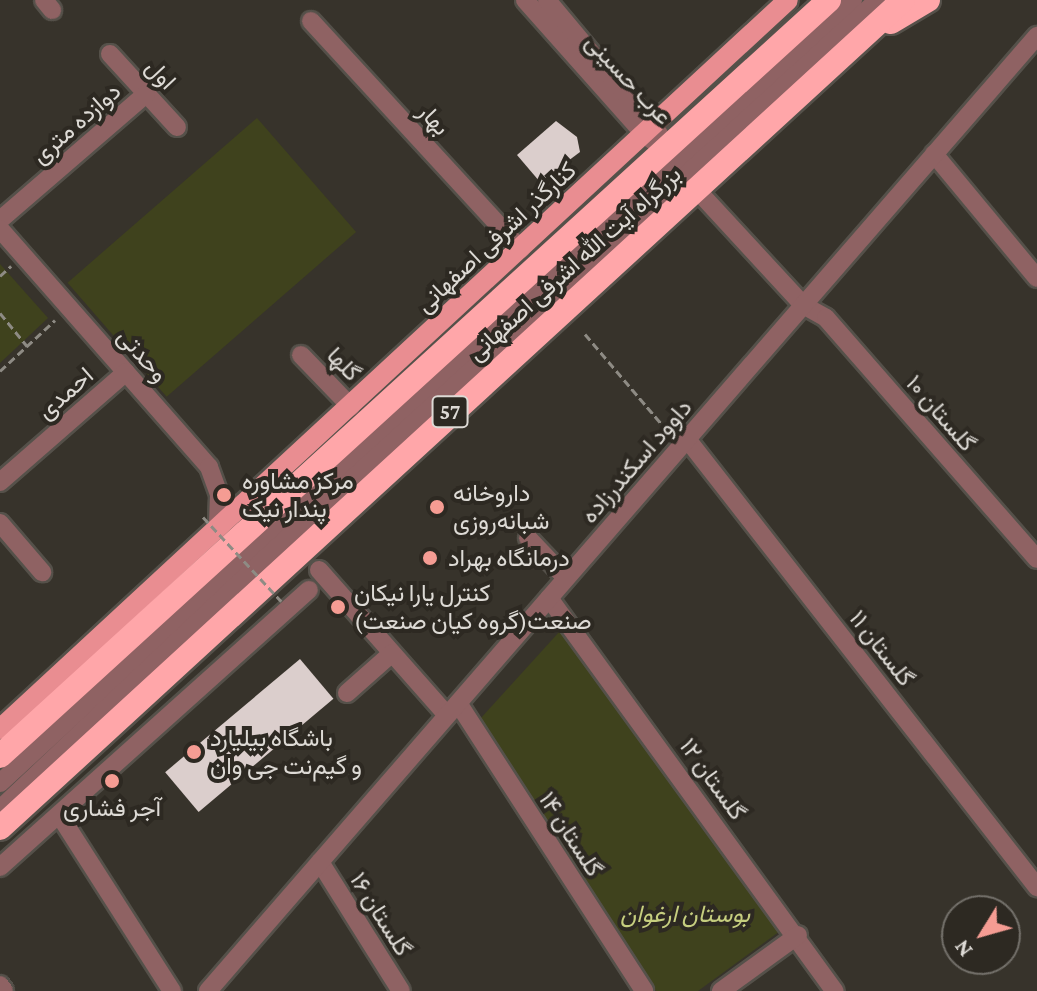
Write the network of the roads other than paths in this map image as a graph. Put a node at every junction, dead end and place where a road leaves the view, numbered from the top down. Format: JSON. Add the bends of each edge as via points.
{"nodes":[{"id":1,"x":525,"y":0,"type":"edge"},
{"id":2,"x":547,"y":0,"type":"edge"},
{"id":3,"x":788,"y":0,"type":"edge"},
{"id":4,"x":829,"y":0,"type":"edge"},
{"id":5,"x":853,"y":0,"type":"edge"},
{"id":6,"x":878,"y":0,"type":"edge"},
{"id":7,"x":903,"y":0,"type":"edge"},
{"id":8,"x":928,"y":0,"type":"edge"},
{"id":9,"x":311,"y":21,"type":"dead end"},
{"id":10,"x":867,"y":33,"type":"junction"},
{"id":11,"x":1037,"y":36,"type":"edge"},
{"id":12,"x":110,"y":54,"type":"dead end"},
{"id":13,"x":146,"y":94,"type":"junction"},
{"id":14,"x":177,"y":127,"type":"dead end"},
{"id":15,"x":650,"y":130,"type":"junction"},
{"id":16,"x":667,"y":151,"type":"junction"},
{"id":17,"x":934,"y":154,"type":"junction"},
{"id":18,"x":697,"y":190,"type":"junction"},
{"id":19,"x":0,"y":220,"type":"edge"},
{"id":20,"x":0,"y":229,"type":"edge"},
{"id":21,"x":521,"y":249,"type":"junction"},
{"id":22,"x":1037,"y":278,"type":"edge"},
{"id":23,"x":803,"y":305,"type":"junction"},
{"id":24,"x":301,"y":355,"type":"dead end"},
{"id":25,"x":126,"y":372,"type":"junction"},
{"id":26,"x":351,"y":407,"type":"junction"},
{"id":27,"x":684,"y":442,"type":"junction"},
{"id":28,"x":0,"y":482,"type":"edge"},
{"id":29,"x":245,"y":517,"type":"junction"},
{"id":30,"x":211,"y":522,"type":"junction"},
{"id":31,"x":0,"y":523,"type":"edge"},
{"id":32,"x":528,"y":538,"type":"dead end"},
{"id":33,"x":1037,"y":559,"type":"edge"},
{"id":34,"x":319,"y":570,"type":"dead end"},
{"id":35,"x":42,"y":572,"type":"dead end"},
{"id":36,"x":566,"y":578,"type":"junction"},
{"id":37,"x":309,"y":590,"type":"dead end"},
{"id":38,"x":549,"y":598,"type":"junction"},
{"id":39,"x":392,"y":653,"type":"junction"},
{"id":40,"x":347,"y":693,"type":"dead end"},
{"id":41,"x":452,"y":709,"type":"junction"},
{"id":42,"x":8,"y":733,"type":"edge"},
{"id":43,"x":0,"y":756,"type":"edge"},
{"id":44,"x":0,"y":783,"type":"edge"},
{"id":45,"x":0,"y":809,"type":"edge"},
{"id":46,"x":60,"y":816,"type":"junction"},
{"id":47,"x":0,"y":828,"type":"edge"},
{"id":48,"x":320,"y":862,"type":"junction"},
{"id":49,"x":0,"y":867,"type":"edge"},
{"id":50,"x":1037,"y":887,"type":"edge"},
{"id":51,"x":798,"y":935,"type":"junction"},
{"id":52,"x":0,"y":985,"type":"edge"},
{"id":53,"x":4,"y":991,"type":"edge"},
{"id":54,"x":172,"y":991,"type":"edge"},
{"id":55,"x":208,"y":991,"type":"edge"},
{"id":56,"x":401,"y":991,"type":"edge"},
{"id":57,"x":644,"y":991,"type":"edge"},
{"id":58,"x":721,"y":991,"type":"edge"},
{"id":59,"x":835,"y":991,"type":"edge"}],
"edges":[{"from":1,"to":15,"type":"street","name":"عرب حسینی"},
{"from":2,"to":15,"type":"street","name":"عرب حسینی"},
{"from":3,"to":15,"type":"main road","name":"کنارگذر اشرفی اصفهانی"},
{"from":4,"to":16,"type":"highway","name":"بزرگراه آیت الله اشرفی اصفهانی","number":"57"},
{"from":5,"to":44,"type":"street"},
{"from":6,"to":45,"type":"street","via":[[259,564]]},
{"from":7,"to":10,"type":"highway","name":"بزرگراه آیت الله اشرفی اصفهانی","number":"57"},
{"from":8,"to":10,"type":"highway"},
{"from":9,"to":21,"type":"street","name":"بهار"},
{"from":10,"to":18,"type":"highway","name":"بزرگراه آیت الله اشرفی اصفهانی","number":"57"},
{"from":11,"to":17,"type":"street","name":"داوود اسکندرزاده"},
{"from":12,"to":13,"type":"street","name":"اول"},
{"from":13,"to":14,"type":"street","name":"اول"},
{"from":13,"to":19,"type":"street","name":"دوازده متری"},
{"from":15,"to":16,"type":"street","name":"عرب حسینی"},
{"from":15,"to":21,"type":"main road","name":"کنارگذر اشرفی اصفهانی"},
{"from":16,"to":29,"type":"highway","name":"بزرگراه آیت الله اشرفی اصفهانی","number":"57"},
{"from":17,"to":22,"type":"street"},
{"from":17,"to":23,"type":"street","name":"داوود اسکندرزاده"},
{"from":18,"to":23,"type":"street","name":"گلستان ۱۰"},
{"from":18,"to":47,"type":"highway","name":"بزرگراه آیت الله اشرفی اصفهانی","number":"57"},
{"from":20,"to":25,"type":"street","name":"وحدتی"},
{"from":21,"to":26,"type":"main road","name":"کنارگذر اشرفی اصفهانی"},
{"from":23,"to":27,"type":"street","name":"داوود اسکندرزاده"},
{"from":23,"to":33,"type":"street","name":"گلستان ۱۰","via":[[826,318]]},
{"from":24,"to":26,"type":"street","name":"گلها"},
{"from":25,"to":28,"type":"street","name":"احمدی"},
{"from":25,"to":30,"type":"street","name":"وحدتی","via":[[209,467],[219,495]]},
{"from":26,"to":29,"type":"main road","name":"کنارگذر اشرفی اصفهانی"},
{"from":27,"to":36,"type":"street","name":"داوود اسکندرزاده"},
{"from":27,"to":50,"type":"street","name":"گلستان ۱۱"},
{"from":29,"to":30,"type":"main road","name":"کنارگذر اشرفی اصفهانی"},
{"from":29,"to":42,"type":"highway","name":"بزرگراه آیت الله اشرفی اصفهانی","number":"57"},
{"from":30,"to":42,"type":"main road","name":"کنارگذر اشرفی اصفهانی","via":[[24,708]]},
{"from":31,"to":35,"type":"street"},
{"from":32,"to":36,"type":"street"},
{"from":34,"to":39,"type":"street","name":"گلستان ۱۴"},
{"from":36,"to":38,"type":"street","name":"داوود اسکندرزاده"},
{"from":37,"to":46,"type":"street"},
{"from":38,"to":41,"type":"street","name":"داوود اسکندرزاده"},
{"from":38,"to":51,"type":"street","name":"گلستان ۱۲"},
{"from":39,"to":40,"type":"street"},
{"from":39,"to":41,"type":"street","name":"گلستان ۱۴"},
{"from":41,"to":48,"type":"street","name":"داوود اسکندرزاده"},
{"from":41,"to":57,"type":"street","name":"گلستان ۱۴"},
{"from":42,"to":43,"type":"highway","name":"بزرگراه آیت الله اشرفی اصفهانی","number":"57"},
{"from":46,"to":49,"type":"street"},
{"from":46,"to":54,"type":"street"},
{"from":48,"to":55,"type":"street","name":"داوود اسکندرزاده"},
{"from":48,"to":56,"type":"street","name":"گلستان ۱۶"},
{"from":51,"to":58,"type":"street"},
{"from":51,"to":59,"type":"street","name":"گلستان ۱۲"},
{"from":52,"to":53,"type":"street"}]}
